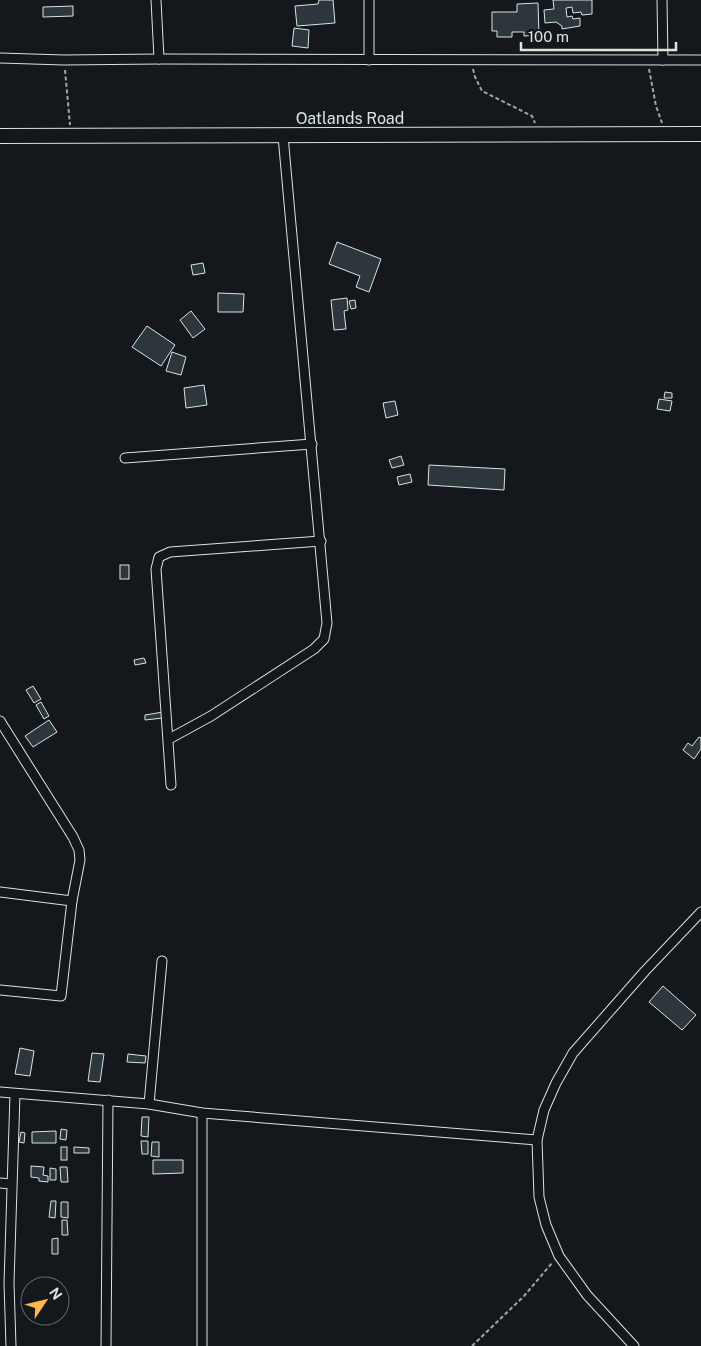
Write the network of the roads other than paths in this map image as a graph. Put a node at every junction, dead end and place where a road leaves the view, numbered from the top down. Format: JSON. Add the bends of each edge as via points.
{"nodes":[{"id":1,"x":156,"y":0,"type":"edge"},
{"id":2,"x":369,"y":0,"type":"edge"},
{"id":3,"x":662,"y":0,"type":"edge"},
{"id":4,"x":0,"y":58,"type":"edge"},
{"id":5,"x":159,"y":59,"type":"junction"},
{"id":6,"x":369,"y":60,"type":"junction"},
{"id":7,"x":663,"y":60,"type":"junction"},
{"id":8,"x":701,"y":60,"type":"edge"},
{"id":9,"x":701,"y":134,"type":"edge"},
{"id":10,"x":0,"y":136,"type":"edge"},
{"id":11,"x":283,"y":136,"type":"junction"},
{"id":12,"x":312,"y":444,"type":"junction"},
{"id":13,"x":125,"y":458,"type":"dead end"},
{"id":14,"x":321,"y":541,"type":"junction"},
{"id":15,"x":0,"y":720,"type":"edge"},
{"id":16,"x":169,"y":740,"type":"junction"},
{"id":17,"x":171,"y":785,"type":"dead end"},
{"id":18,"x":0,"y":892,"type":"edge"},
{"id":19,"x":72,"y":901,"type":"junction"},
{"id":20,"x":701,"y":912,"type":"edge"},
{"id":21,"x":162,"y":961,"type":"dead end"},
{"id":22,"x":0,"y":990,"type":"edge"},
{"id":23,"x":0,"y":1092,"type":"edge"},
{"id":24,"x":15,"y":1094,"type":"junction"},
{"id":25,"x":108,"y":1100,"type":"junction"},
{"id":26,"x":149,"y":1104,"type":"junction"},
{"id":27,"x":202,"y":1113,"type":"junction"},
{"id":28,"x":537,"y":1140,"type":"junction"},
{"id":29,"x":0,"y":1183,"type":"edge"},
{"id":30,"x":11,"y":1184,"type":"junction"},
{"id":31,"x":5,"y":1283,"type":"edge"},
{"id":32,"x":11,"y":1346,"type":"edge"},
{"id":33,"x":106,"y":1346,"type":"edge"},
{"id":34,"x":202,"y":1346,"type":"edge"},
{"id":35,"x":634,"y":1346,"type":"edge"}],
"edges":[{"from":1,"to":5,"type":"street"},
{"from":2,"to":6,"type":"street"},
{"from":3,"to":7,"type":"street"},
{"from":4,"to":5,"type":"street"},
{"from":5,"to":6,"type":"street"},
{"from":6,"to":7,"type":"street"},
{"from":7,"to":8,"type":"street"},
{"from":9,"to":11,"type":"street","name":"Oatlands Road"},
{"from":10,"to":11,"type":"street","name":"Oatlands Road"},
{"from":11,"to":12,"type":"street"},
{"from":12,"to":13,"type":"street"},
{"from":12,"to":14,"type":"street"},
{"from":14,"to":16,"type":"street","via":[[327,623],[324,639],[314,649]]},
{"from":14,"to":16,"type":"street","via":[[170,552],[159,557],[156,569]]},
{"from":15,"to":19,"type":"street","via":[[79,850]]},
{"from":16,"to":17,"type":"street"},
{"from":18,"to":19,"type":"street"},
{"from":19,"to":22,"type":"street","via":[[61,996]]},
{"from":20,"to":28,"type":"street","via":[[573,1053],[544,1110]]},
{"from":21,"to":26,"type":"street"},
{"from":23,"to":24,"type":"street"},
{"from":24,"to":25,"type":"street"},
{"from":24,"to":30,"type":"street"},
{"from":25,"to":26,"type":"street"},
{"from":25,"to":33,"type":"street"},
{"from":26,"to":27,"type":"street"},
{"from":27,"to":28,"type":"street"},
{"from":27,"to":34,"type":"street"},
{"from":28,"to":35,"type":"street","via":[[540,1197],[546,1225],[559,1256],[587,1295]]},
{"from":29,"to":30,"type":"street"},
{"from":30,"to":31,"type":"street"},
{"from":31,"to":32,"type":"street"}]}
